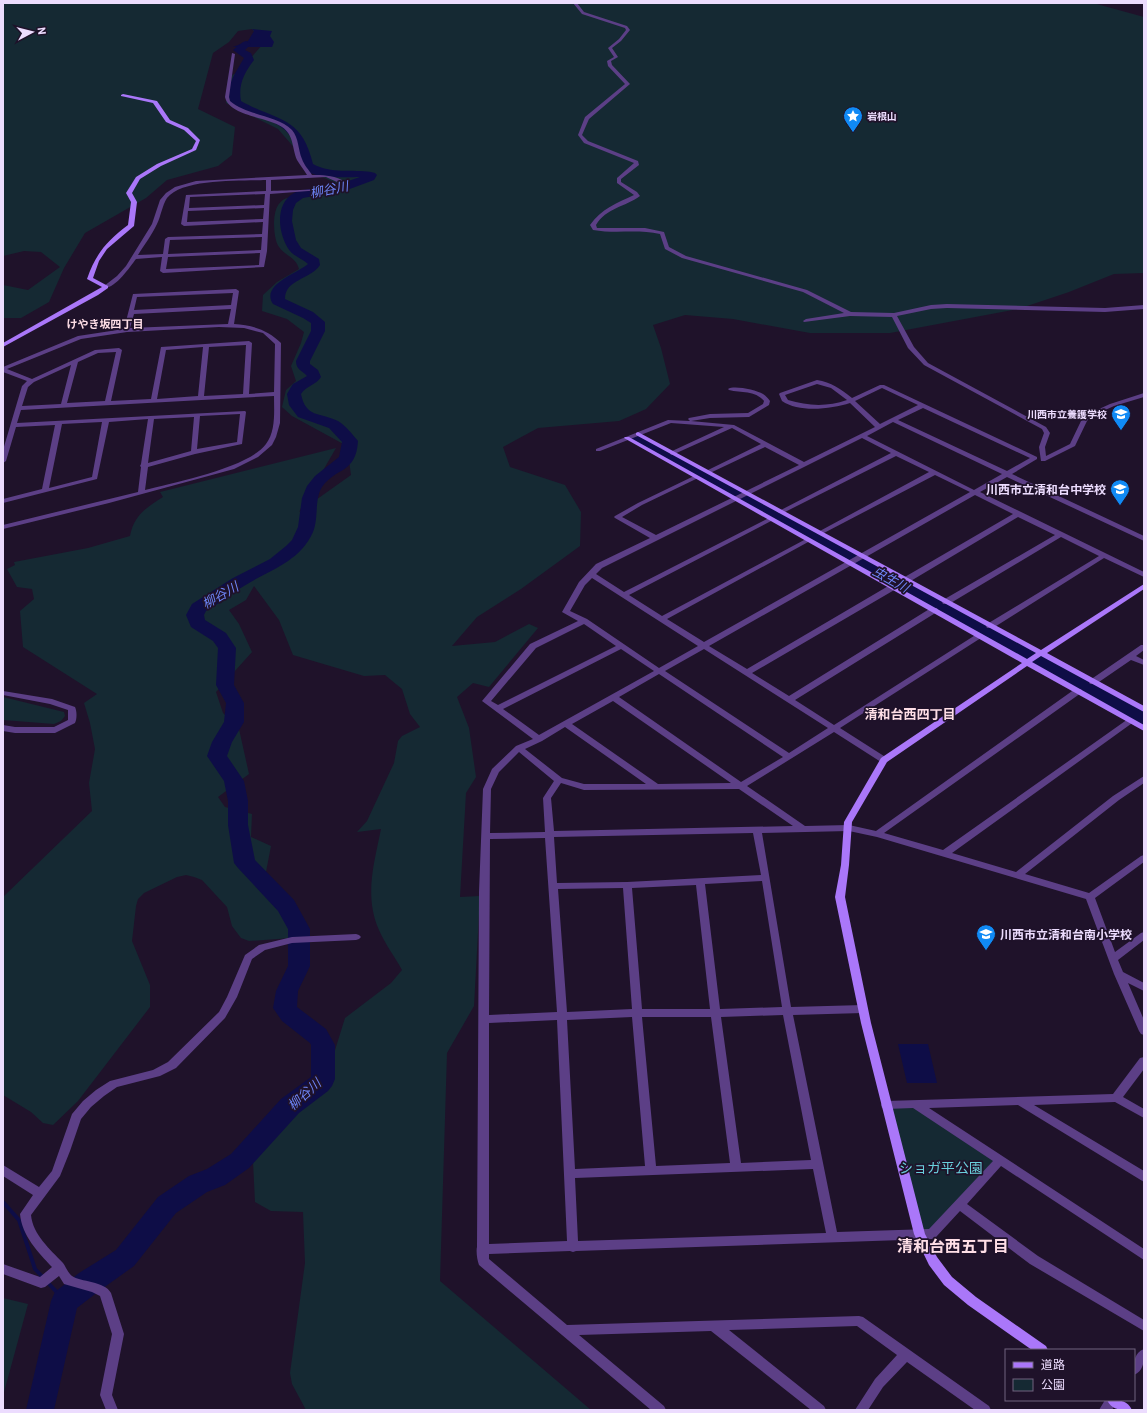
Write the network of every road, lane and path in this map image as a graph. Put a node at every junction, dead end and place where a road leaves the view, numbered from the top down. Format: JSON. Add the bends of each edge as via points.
{"nodes":[{"id":1,"x":575,"y":3,"type":"edge"},
{"id":2,"x":234,"y":54,"type":"dead end"},
{"id":3,"x":123,"y":95,"type":"dead end"},
{"id":4,"x":310,"y":177,"type":"junction"},
{"id":5,"x":269,"y":178,"type":"junction"},
{"id":6,"x":268,"y":192,"type":"junction"},
{"id":7,"x":267,"y":206,"type":"junction"},
{"id":8,"x":186,"y":210,"type":"junction"},
{"id":9,"x":266,"y":220,"type":"junction"},
{"id":10,"x":265,"y":234,"type":"junction"},
{"id":11,"x":264,"y":251,"type":"junction"},
{"id":12,"x":165,"y":255,"type":"junction"},
{"id":13,"x":134,"y":257,"type":"junction"},
{"id":14,"x":106,"y":287,"type":"junction"},
{"id":15,"x":233,"y":307,"type":"junction"},
{"id":16,"x":1144,"y":307,"type":"edge"},
{"id":17,"x":131,"y":312,"type":"junction"},
{"id":18,"x":850,"y":314,"type":"junction"},
{"id":19,"x":894,"y":315,"type":"junction"},
{"id":20,"x":806,"y":321,"type":"dead end"},
{"id":21,"x":232,"y":325,"type":"junction"},
{"id":22,"x":127,"y":330,"type":"junction"},
{"id":23,"x":3,"y":345,"type":"edge"},
{"id":24,"x":206,"y":345,"type":"junction"},
{"id":25,"x":75,"y":361,"type":"junction"},
{"id":26,"x":3,"y":369,"type":"edge"},
{"id":27,"x":32,"y":381,"type":"junction"},
{"id":28,"x":731,"y":389,"type":"dead end"},
{"id":29,"x":276,"y":394,"type":"junction"},
{"id":30,"x":246,"y":395,"type":"junction"},
{"id":31,"x":1144,"y":395,"type":"edge"},
{"id":32,"x":201,"y":398,"type":"junction"},
{"id":33,"x":154,"y":400,"type":"junction"},
{"id":34,"x":108,"y":402,"type":"junction"},
{"id":35,"x":852,"y":402,"type":"junction"},
{"id":36,"x":64,"y":405,"type":"junction"},
{"id":37,"x":922,"y":405,"type":"junction"},
{"id":38,"x":19,"y":408,"type":"junction"},
{"id":39,"x":197,"y":415,"type":"junction"},
{"id":40,"x":151,"y":417,"type":"junction"},
{"id":41,"x":106,"y":420,"type":"junction"},
{"id":42,"x":893,"y":420,"type":"junction"},
{"id":43,"x":670,"y":421,"type":"junction"},
{"id":44,"x":58,"y":422,"type":"junction"},
{"id":45,"x":14,"y":425,"type":"junction"},
{"id":46,"x":732,"y":426,"type":"junction"},
{"id":47,"x":879,"y":427,"type":"junction"},
{"id":48,"x":638,"y":434,"type":"junction"},
{"id":49,"x":862,"y":436,"type":"junction"},
{"id":50,"x":627,"y":438,"type":"junction"},
{"id":51,"x":766,"y":444,"type":"junction"},
{"id":52,"x":598,"y":450,"type":"dead end"},
{"id":53,"x":194,"y":452,"type":"junction"},
{"id":54,"x":672,"y":453,"type":"junction"},
{"id":55,"x":896,"y":453,"type":"junction"},
{"id":56,"x":3,"y":461,"type":"edge"},
{"id":57,"x":804,"y":465,"type":"junction"},
{"id":58,"x":143,"y":466,"type":"junction"},
{"id":59,"x":708,"y":472,"type":"junction"},
{"id":60,"x":935,"y":472,"type":"junction"},
{"id":61,"x":1007,"y":474,"type":"junction"},
{"id":62,"x":696,"y":477,"type":"junction"},
{"id":63,"x":45,"y":490,"type":"junction"},
{"id":64,"x":141,"y":492,"type":"junction"},
{"id":65,"x":747,"y":493,"type":"junction"},
{"id":66,"x":976,"y":493,"type":"junction"},
{"id":67,"x":735,"y":499,"type":"junction"},
{"id":68,"x":3,"y":501,"type":"edge"},
{"id":69,"x":781,"y":512,"type":"junction"},
{"id":70,"x":1018,"y":514,"type":"junction"},
{"id":71,"x":771,"y":519,"type":"junction"},
{"id":72,"x":3,"y":527,"type":"edge"},
{"id":73,"x":820,"y":533,"type":"junction"},
{"id":74,"x":1060,"y":535,"type":"junction"},
{"id":75,"x":656,"y":538,"type":"junction"},
{"id":76,"x":1144,"y":539,"type":"edge"},
{"id":77,"x":808,"y":540,"type":"junction"},
{"id":78,"x":862,"y":556,"type":"junction"},
{"id":79,"x":1103,"y":556,"type":"junction"},
{"id":80,"x":849,"y":563,"type":"junction"},
{"id":81,"x":592,"y":574,"type":"junction"},
{"id":82,"x":1144,"y":575,"type":"edge"},
{"id":83,"x":906,"y":580,"type":"junction"},
{"id":84,"x":1144,"y":586,"type":"edge"},
{"id":85,"x":893,"y":588,"type":"junction"},
{"id":86,"x":624,"y":595,"type":"junction"},
{"id":87,"x":946,"y":602,"type":"junction"},
{"id":88,"x":934,"y":610,"type":"junction"},
{"id":89,"x":661,"y":619,"type":"junction"},
{"id":90,"x":584,"y":621,"type":"junction"},
{"id":91,"x":990,"y":626,"type":"junction"},
{"id":92,"x":980,"y":636,"type":"junction"},
{"id":93,"x":703,"y":646,"type":"junction"},
{"id":94,"x":620,"y":647,"type":"junction"},
{"id":95,"x":1144,"y":648,"type":"edge"},
{"id":96,"x":1041,"y":653,"type":"junction"},
{"id":97,"x":1131,"y":657,"type":"junction"},
{"id":98,"x":1027,"y":662,"type":"junction"},
{"id":99,"x":1144,"y":663,"type":"edge"},
{"id":100,"x":658,"y":671,"type":"junction"},
{"id":101,"x":746,"y":673,"type":"junction"},
{"id":102,"x":1093,"y":682,"type":"junction"},
{"id":103,"x":1078,"y":692,"type":"junction"},
{"id":104,"x":3,"y":693,"type":"edge"},
{"id":105,"x":613,"y":697,"type":"junction"},
{"id":106,"x":789,"y":700,"type":"junction"},
{"id":107,"x":497,"y":709,"type":"junction"},
{"id":108,"x":1144,"y":709,"type":"edge"},
{"id":109,"x":1131,"y":721,"type":"junction"},
{"id":110,"x":566,"y":724,"type":"junction"},
{"id":111,"x":3,"y":728,"type":"edge"},
{"id":112,"x":1144,"y":728,"type":"edge"},
{"id":113,"x":834,"y":729,"type":"junction"},
{"id":114,"x":539,"y":739,"type":"junction"},
{"id":115,"x":519,"y":748,"type":"junction"},
{"id":116,"x":789,"y":757,"type":"junction"},
{"id":117,"x":884,"y":760,"type":"junction"},
{"id":118,"x":1144,"y":779,"type":"edge"},
{"id":119,"x":559,"y":780,"type":"junction"},
{"id":120,"x":740,"y":786,"type":"junction"},
{"id":121,"x":656,"y":788,"type":"junction"},
{"id":122,"x":849,"y":828,"type":"junction"},
{"id":123,"x":803,"y":829,"type":"junction"},
{"id":124,"x":757,"y":830,"type":"junction"},
{"id":125,"x":877,"y":834,"type":"junction"},
{"id":126,"x":549,"y":835,"type":"junction"},
{"id":127,"x":485,"y":836,"type":"junction"},
{"id":128,"x":944,"y":854,"type":"junction"},
{"id":129,"x":1144,"y":858,"type":"edge"},
{"id":130,"x":1018,"y":875,"type":"junction"},
{"id":131,"x":766,"y":878,"type":"junction"},
{"id":132,"x":700,"y":882,"type":"junction"},
{"id":133,"x":627,"y":885,"type":"junction"},
{"id":134,"x":553,"y":886,"type":"junction"},
{"id":135,"x":1090,"y":897,"type":"junction"},
{"id":136,"x":1144,"y":935,"type":"edge"},
{"id":137,"x":356,"y":937,"type":"dead end"},
{"id":138,"x":1113,"y":959,"type":"junction"},
{"id":139,"x":1119,"y":974,"type":"junction"},
{"id":140,"x":1144,"y":987,"type":"edge"},
{"id":141,"x":863,"y":1009,"type":"junction"},
{"id":142,"x":787,"y":1011,"type":"junction"},
{"id":143,"x":638,"y":1013,"type":"junction"},
{"id":144,"x":716,"y":1013,"type":"junction"},
{"id":145,"x":562,"y":1017,"type":"junction"},
{"id":146,"x":483,"y":1019,"type":"junction"},
{"id":147,"x":1144,"y":1031,"type":"edge"},
{"id":148,"x":1144,"y":1061,"type":"edge"},
{"id":149,"x":1116,"y":1098,"type":"junction"},
{"id":150,"x":1020,"y":1101,"type":"junction"},
{"id":151,"x":915,"y":1104,"type":"junction"},
{"id":152,"x":886,"y":1105,"type":"junction"},
{"id":153,"x":1144,"y":1114,"type":"edge"},
{"id":154,"x":1000,"y":1160,"type":"junction"},
{"id":155,"x":816,"y":1164,"type":"junction"},
{"id":156,"x":736,"y":1167,"type":"junction"},
{"id":157,"x":3,"y":1170,"type":"edge"},
{"id":158,"x":651,"y":1171,"type":"junction"},
{"id":159,"x":569,"y":1174,"type":"junction"},
{"id":160,"x":1144,"y":1176,"type":"edge"},
{"id":161,"x":40,"y":1194,"type":"junction"},
{"id":162,"x":960,"y":1205,"type":"junction"},
{"id":163,"x":920,"y":1234,"type":"junction"},
{"id":164,"x":832,"y":1237,"type":"junction"},
{"id":165,"x":573,"y":1247,"type":"junction"},
{"id":166,"x":482,"y":1248,"type":"junction"},
{"id":167,"x":1144,"y":1255,"type":"edge"},
{"id":168,"x":3,"y":1269,"type":"edge"},
{"id":169,"x":57,"y":1270,"type":"junction"},
{"id":170,"x":714,"y":1325,"type":"junction"},
{"id":171,"x":1144,"y":1326,"type":"edge"},
{"id":172,"x":565,"y":1330,"type":"junction"},
{"id":173,"x":1041,"y":1349,"type":"edge"},
{"id":174,"x":1144,"y":1354,"type":"edge"},
{"id":175,"x":905,"y":1355,"type":"junction"},
{"id":176,"x":1135,"y":1367,"type":"edge"},
{"id":177,"x":1111,"y":1401,"type":"edge"},
{"id":178,"x":1113,"y":1401,"type":"edge"},
{"id":179,"x":112,"y":1410,"type":"edge"},
{"id":180,"x":660,"y":1410,"type":"edge"},
{"id":181,"x":820,"y":1410,"type":"edge"},
{"id":182,"x":861,"y":1410,"type":"edge"},
{"id":183,"x":985,"y":1410,"type":"edge"},
{"id":184,"x":1105,"y":1410,"type":"edge"},
{"id":185,"x":1126,"y":1410,"type":"edge"}],
"edges":[{"from":1,"to":18,"type":"street","via":[[583,13],[626,26],[628,30],[610,48],[616,57],[609,61],[628,84],[587,118],[580,136],[586,142],[636,162],[634,168],[622,175],[619,183],[637,196],[605,212],[595,220],[595,229],[662,233],[667,248],[684,257],[805,291]]},
{"from":2,"to":4,"type":"street","via":[[228,102],[238,110],[289,130],[299,158]]},
{"from":3,"to":14,"type":"street","via":[[155,102],[168,121],[186,129],[198,141],[194,150],[158,165],[138,178],[129,193],[134,202],[131,226],[105,246],[91,273],[90,279]]},
{"from":4,"to":5,"type":"street"},
{"from":4,"to":6,"type":"street","via":[[332,176],[340,181],[334,188]]},
{"from":5,"to":6,"type":"street"},
{"from":5,"to":13,"type":"street","via":[[196,182],[177,188],[163,200],[155,224]]},
{"from":6,"to":7,"type":"street"},
{"from":6,"to":8,"type":"street","via":[[188,196]]},
{"from":7,"to":8,"type":"street"},
{"from":7,"to":9,"type":"street"},
{"from":8,"to":9,"type":"street","via":[[184,224]]},
{"from":9,"to":10,"type":"street"},
{"from":10,"to":11,"type":"street"},
{"from":10,"to":12,"type":"street","via":[[168,239]]},
{"from":11,"to":12,"type":"street"},
{"from":11,"to":12,"type":"street","via":[[262,266],[162,271]]},
{"from":12,"to":13,"type":"street"},
{"from":13,"to":14,"type":"street","via":[[119,277]]},
{"from":14,"to":23,"type":"street"},
{"from":15,"to":17,"type":"street"},
{"from":15,"to":17,"type":"street","via":[[236,291],[135,295]]},
{"from":15,"to":21,"type":"street"},
{"from":16,"to":19,"type":"street","via":[[1105,310],[931,306]]},
{"from":17,"to":22,"type":"street"},
{"from":18,"to":19,"type":"street"},
{"from":18,"to":20,"type":"street"},
{"from":19,"to":31,"type":"street","via":[[917,356],[926,364],[1044,428],[1047,433],[1042,447],[1043,460],[1073,445],[1088,416]]},
{"from":21,"to":22,"type":"street"},
{"from":21,"to":29,"type":"street","via":[[248,326],[265,332],[278,343]]},
{"from":22,"to":26,"type":"street","via":[[99,333],[74,340]]},
{"from":24,"to":30,"type":"street","via":[[249,343]]},
{"from":24,"to":32,"type":"street"},
{"from":24,"to":33,"type":"street","via":[[163,348]]},
{"from":25,"to":27,"type":"street"},
{"from":25,"to":34,"type":"street","via":[[97,352],[119,350]]},
{"from":25,"to":36,"type":"street"},
{"from":26,"to":27,"type":"street"},
{"from":27,"to":38,"type":"street","via":[[25,386]]},
{"from":28,"to":43,"type":"street","via":[[763,396],[767,401],[766,406],[749,415]]},
{"from":29,"to":30,"type":"street"},
{"from":29,"to":64,"type":"street","via":[[277,423],[269,445],[256,456],[232,468]]},
{"from":30,"to":32,"type":"street"},
{"from":32,"to":33,"type":"street"},
{"from":33,"to":34,"type":"street"},
{"from":34,"to":36,"type":"street"},
{"from":35,"to":35,"type":"street","via":[[840,390],[818,382],[782,394],[785,401],[798,405],[826,408]]},
{"from":35,"to":37,"type":"street","via":[[882,386]]},
{"from":35,"to":47,"type":"street"},
{"from":36,"to":38,"type":"street"},
{"from":37,"to":42,"type":"street"},
{"from":37,"to":61,"type":"street","via":[[1035,458]]},
{"from":38,"to":45,"type":"street"},
{"from":39,"to":40,"type":"street"},
{"from":39,"to":53,"type":"street"},
{"from":39,"to":53,"type":"street","via":[[243,412],[240,443]]},
{"from":40,"to":41,"type":"street"},
{"from":40,"to":58,"type":"street"},
{"from":41,"to":44,"type":"street"},
{"from":41,"to":63,"type":"street","via":[[95,478]]},
{"from":42,"to":47,"type":"street"},
{"from":42,"to":61,"type":"street"},
{"from":43,"to":46,"type":"street"},
{"from":43,"to":48,"type":"street"},
{"from":44,"to":45,"type":"street"},
{"from":44,"to":63,"type":"street"},
{"from":45,"to":56,"type":"street"},
{"from":46,"to":51,"type":"street"},
{"from":46,"to":54,"type":"street"},
{"from":47,"to":49,"type":"street"},
{"from":48,"to":50,"type":"street"},
{"from":48,"to":54,"type":"street"},
{"from":49,"to":55,"type":"street"},
{"from":49,"to":57,"type":"street"},
{"from":50,"to":52,"type":"street"},
{"from":50,"to":62,"type":"street"},
{"from":51,"to":57,"type":"street"},
{"from":51,"to":59,"type":"street"},
{"from":53,"to":58,"type":"street"},
{"from":54,"to":59,"type":"street"},
{"from":55,"to":60,"type":"street"},
{"from":55,"to":69,"type":"street"},
{"from":57,"to":65,"type":"street"},
{"from":58,"to":64,"type":"street"},
{"from":59,"to":65,"type":"street"},
{"from":60,"to":66,"type":"street"},
{"from":60,"to":73,"type":"street"},
{"from":61,"to":66,"type":"street"},
{"from":61,"to":76,"type":"street"},
{"from":62,"to":67,"type":"street"},
{"from":62,"to":75,"type":"street","via":[[616,517]]},
{"from":63,"to":68,"type":"street"},
{"from":64,"to":72,"type":"street"},
{"from":65,"to":67,"type":"street"},
{"from":65,"to":69,"type":"street"},
{"from":66,"to":70,"type":"street"},
{"from":66,"to":78,"type":"street"},
{"from":67,"to":71,"type":"street"},
{"from":67,"to":75,"type":"street"},
{"from":69,"to":73,"type":"street"},
{"from":70,"to":74,"type":"street"},
{"from":70,"to":83,"type":"street"},
{"from":71,"to":77,"type":"street"},
{"from":71,"to":86,"type":"street"},
{"from":73,"to":78,"type":"street"},
{"from":74,"to":79,"type":"street"},
{"from":74,"to":87,"type":"street"},
{"from":75,"to":81,"type":"street","via":[[599,566]]},
{"from":77,"to":80,"type":"street"},
{"from":77,"to":89,"type":"street"},
{"from":78,"to":80,"type":"street"},
{"from":78,"to":83,"type":"street"},
{"from":79,"to":82,"type":"street"},
{"from":79,"to":91,"type":"street"},
{"from":80,"to":85,"type":"street"},
{"from":80,"to":93,"type":"street"},
{"from":81,"to":86,"type":"street"},
{"from":81,"to":90,"type":"street","via":[[582,584],[566,612]]},
{"from":83,"to":87,"type":"street"},
{"from":84,"to":96,"type":"street"},
{"from":85,"to":88,"type":"street"},
{"from":85,"to":101,"type":"street"},
{"from":86,"to":89,"type":"street"},
{"from":87,"to":91,"type":"street"},
{"from":88,"to":92,"type":"street"},
{"from":88,"to":106,"type":"street"},
{"from":89,"to":93,"type":"street"},
{"from":90,"to":94,"type":"street"},
{"from":90,"to":107,"type":"street","via":[[533,646],[486,701]]},
{"from":91,"to":96,"type":"street"},
{"from":92,"to":98,"type":"street"},
{"from":92,"to":113,"type":"street"},
{"from":93,"to":100,"type":"street"},
{"from":93,"to":101,"type":"street"},
{"from":94,"to":100,"type":"street"},
{"from":94,"to":107,"type":"street"},
{"from":95,"to":97,"type":"street"},
{"from":96,"to":98,"type":"street"},
{"from":96,"to":102,"type":"street"},
{"from":97,"to":99,"type":"street"},
{"from":97,"to":102,"type":"street"},
{"from":98,"to":103,"type":"street"},
{"from":98,"to":117,"type":"street"},
{"from":100,"to":105,"type":"street"},
{"from":100,"to":116,"type":"street"},
{"from":101,"to":106,"type":"street"},
{"from":102,"to":108,"type":"street"},
{"from":103,"to":109,"type":"street"},
{"from":103,"to":125,"type":"street"},
{"from":104,"to":111,"type":"street","via":[[52,702],[72,709],[72,721],[55,730]]},
{"from":105,"to":110,"type":"street"},
{"from":105,"to":120,"type":"street"},
{"from":106,"to":113,"type":"street"},
{"from":107,"to":114,"type":"street"},
{"from":109,"to":112,"type":"street"},
{"from":109,"to":128,"type":"street"},
{"from":110,"to":114,"type":"street"},
{"from":110,"to":121,"type":"street"},
{"from":113,"to":116,"type":"street"},
{"from":113,"to":117,"type":"street"},
{"from":114,"to":115,"type":"street"},
{"from":115,"to":119,"type":"street"},
{"from":115,"to":127,"type":"street","via":[[495,771],[487,789]]},
{"from":116,"to":120,"type":"street"},
{"from":117,"to":122,"type":"street","via":[[848,822]]},
{"from":118,"to":130,"type":"street"},
{"from":119,"to":121,"type":"street","via":[[584,787]]},
{"from":119,"to":126,"type":"street","via":[[547,798]]},
{"from":120,"to":121,"type":"street"},
{"from":120,"to":123,"type":"street"},
{"from":122,"to":123,"type":"street"},
{"from":122,"to":125,"type":"street"},
{"from":122,"to":141,"type":"street","via":[[840,898]]},
{"from":123,"to":124,"type":"street"},
{"from":124,"to":126,"type":"street"},
{"from":124,"to":131,"type":"street"},
{"from":125,"to":128,"type":"street"},
{"from":126,"to":127,"type":"street"},
{"from":126,"to":134,"type":"street"},
{"from":127,"to":146,"type":"street"},
{"from":128,"to":130,"type":"street"},
{"from":129,"to":135,"type":"street"},
{"from":130,"to":135,"type":"street"},
{"from":131,"to":132,"type":"street"},
{"from":131,"to":142,"type":"street"},
{"from":132,"to":133,"type":"street"},
{"from":132,"to":144,"type":"street"},
{"from":133,"to":134,"type":"street"},
{"from":133,"to":143,"type":"street","via":[[632,967]]},
{"from":134,"to":145,"type":"street"},
{"from":135,"to":138,"type":"street"},
{"from":136,"to":138,"type":"street"},
{"from":137,"to":161,"type":"street","via":[[292,940],[262,947],[248,957],[222,1015],[172,1065],[156,1073],[114,1084],[87,1104],[76,1117],[56,1173]]},
{"from":138,"to":139,"type":"street"},
{"from":139,"to":140,"type":"street"},
{"from":139,"to":147,"type":"street"},
{"from":141,"to":142,"type":"street"},
{"from":141,"to":152,"type":"street"},
{"from":142,"to":144,"type":"street"},
{"from":142,"to":155,"type":"street"},
{"from":143,"to":144,"type":"street"},
{"from":143,"to":145,"type":"street"},
{"from":143,"to":158,"type":"street"},
{"from":144,"to":156,"type":"street"},
{"from":145,"to":146,"type":"street"},
{"from":145,"to":159,"type":"street"},
{"from":146,"to":166,"type":"street"},
{"from":148,"to":149,"type":"street"},
{"from":149,"to":150,"type":"street"},
{"from":149,"to":153,"type":"street"},
{"from":150,"to":151,"type":"street"},
{"from":150,"to":160,"type":"street"},
{"from":151,"to":152,"type":"street"},
{"from":151,"to":154,"type":"street"},
{"from":152,"to":163,"type":"street"},
{"from":154,"to":162,"type":"street"},
{"from":154,"to":167,"type":"street"},
{"from":155,"to":156,"type":"street"},
{"from":155,"to":164,"type":"street"},
{"from":156,"to":158,"type":"street"},
{"from":157,"to":161,"type":"street"},
{"from":158,"to":159,"type":"street"},
{"from":159,"to":165,"type":"street"},
{"from":161,"to":169,"type":"street","via":[[26,1214],[26,1223]]},
{"from":162,"to":163,"type":"street","via":[[932,1234]]},
{"from":162,"to":171,"type":"street","via":[[1034,1260]]},
{"from":163,"to":164,"type":"street"},
{"from":163,"to":173,"type":"street","via":[[933,1261],[948,1281]]},
{"from":164,"to":165,"type":"street"},
{"from":165,"to":166,"type":"street"},
{"from":166,"to":172,"type":"street","via":[[483,1261]]},
{"from":168,"to":169,"type":"street","via":[[41,1283]]},
{"from":169,"to":179,"type":"street","via":[[68,1280],[95,1288],[105,1294],[118,1334],[106,1395]]},
{"from":170,"to":172,"type":"street"},
{"from":170,"to":175,"type":"street","via":[[859,1321]]},
{"from":170,"to":181,"type":"street"},
{"from":172,"to":180,"type":"street"},
{"from":174,"to":176,"type":"street"},
{"from":175,"to":182,"type":"street","via":[[879,1383]]},
{"from":175,"to":183,"type":"street"},
{"from":177,"to":184,"type":"street"},
{"from":178,"to":185,"type":"street"}]}
